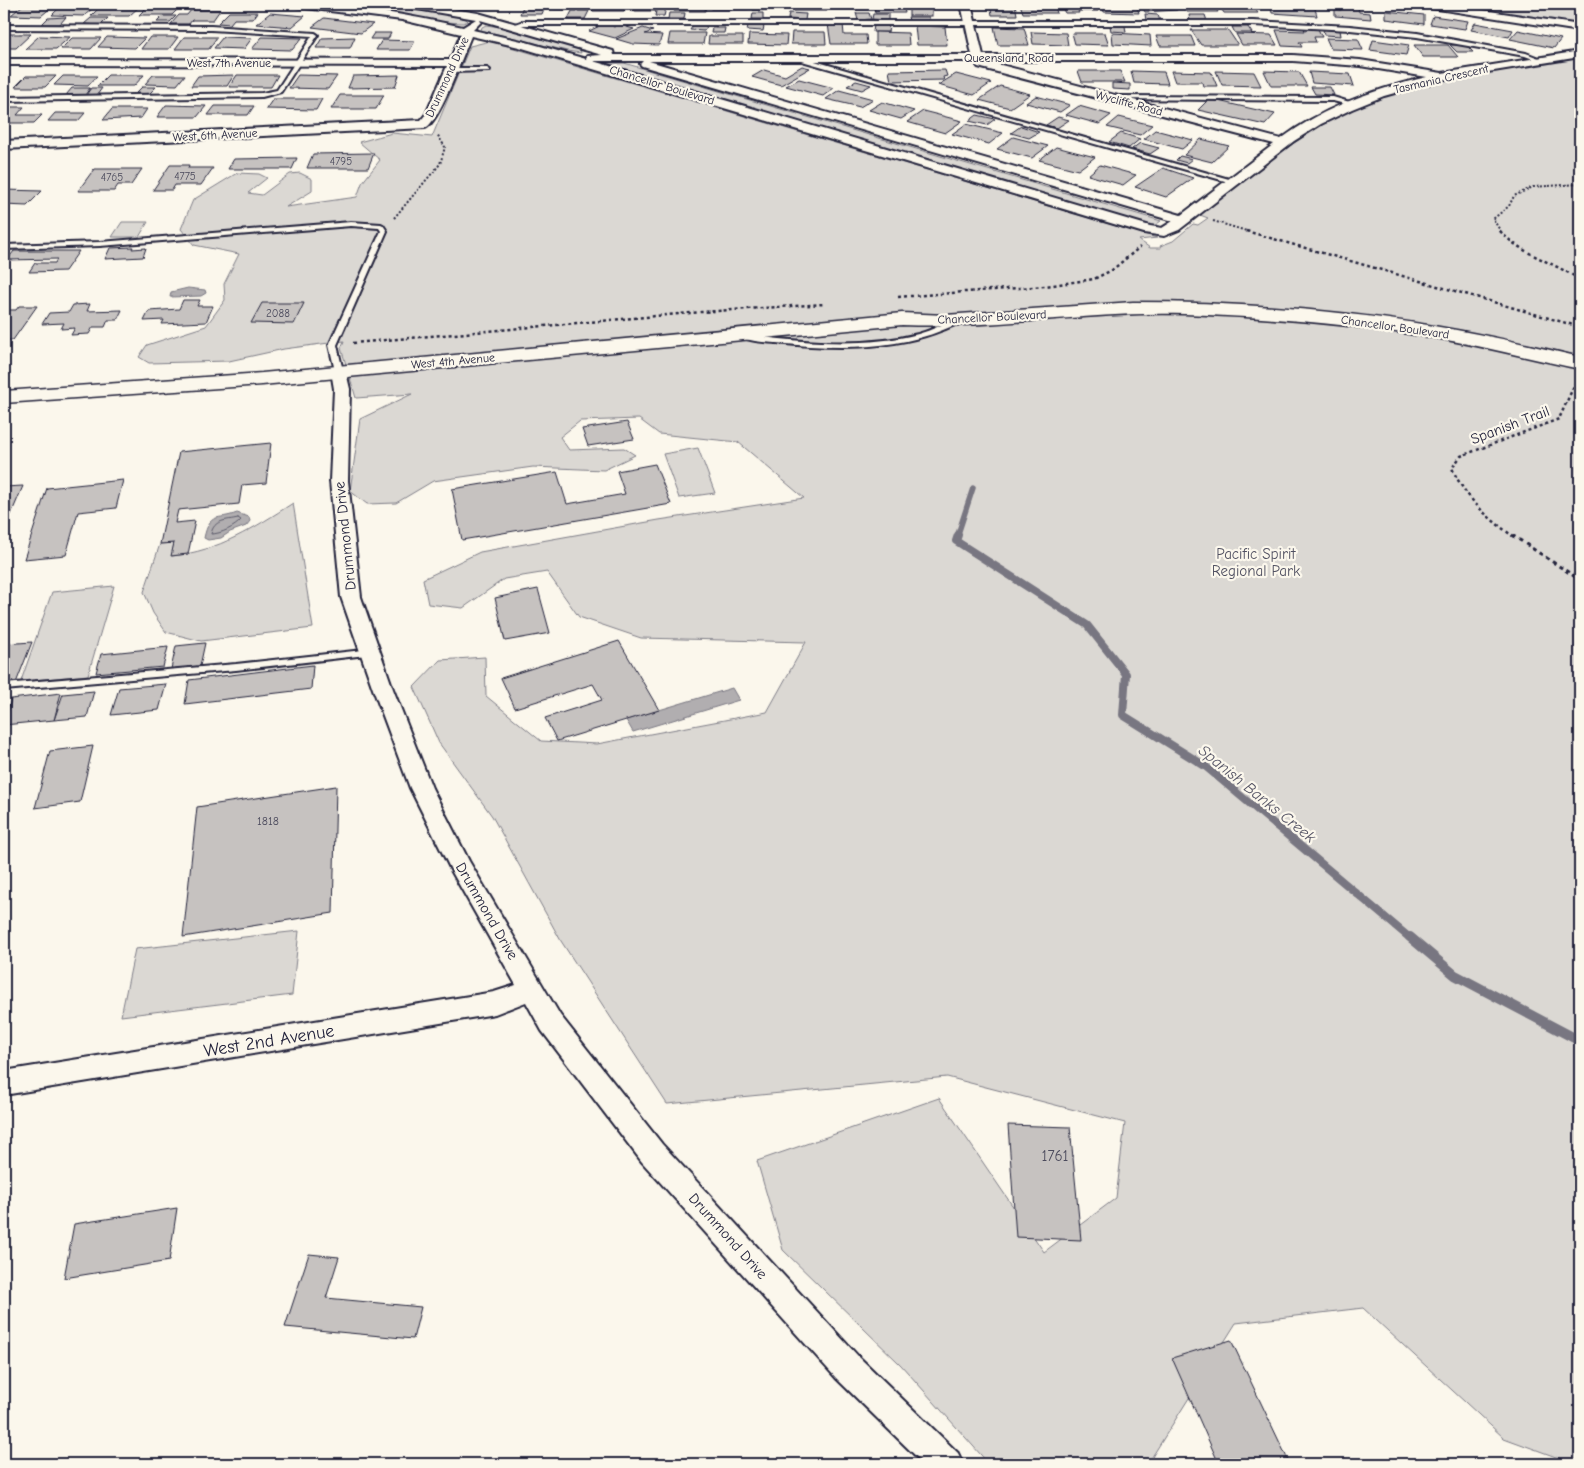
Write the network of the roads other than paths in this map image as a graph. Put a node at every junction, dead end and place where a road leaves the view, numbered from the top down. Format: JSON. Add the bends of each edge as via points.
{"nodes":[{"id":1,"x":298,"y":4,"type":"edge"},
{"id":2,"x":405,"y":4,"type":"edge"},
{"id":3,"x":966,"y":4,"type":"edge"},
{"id":4,"x":1425,"y":4,"type":"edge"},
{"id":5,"x":1569,"y":4,"type":"edge"},
{"id":6,"x":1580,"y":5,"type":"edge"},
{"id":7,"x":482,"y":11,"type":"junction"},
{"id":8,"x":971,"y":23,"type":"junction"},
{"id":9,"x":4,"y":26,"type":"edge"},
{"id":10,"x":513,"y":26,"type":"junction"},
{"id":11,"x":1580,"y":28,"type":"edge"},
{"id":12,"x":468,"y":31,"type":"junction"},
{"id":13,"x":1580,"y":54,"type":"edge"},
{"id":14,"x":622,"y":57,"type":"junction"},
{"id":15,"x":574,"y":58,"type":"junction"},
{"id":16,"x":797,"y":58,"type":"junction"},
{"id":17,"x":978,"y":58,"type":"junction"},
{"id":18,"x":1541,"y":60,"type":"junction"},
{"id":19,"x":4,"y":62,"type":"edge"},
{"id":20,"x":298,"y":63,"type":"junction"},
{"id":21,"x":452,"y":66,"type":"junction"},
{"id":22,"x":487,"y":70,"type":"dead end"},
{"id":23,"x":1442,"y":76,"type":"junction"},
{"id":24,"x":1110,"y":98,"type":"junction"},
{"id":25,"x":4,"y":99,"type":"edge"},
{"id":26,"x":1353,"y":104,"type":"junction"},
{"id":27,"x":425,"y":124,"type":"joint"},
{"id":28,"x":1283,"y":143,"type":"junction"},
{"id":29,"x":4,"y":145,"type":"edge"},
{"id":30,"x":1234,"y":182,"type":"junction"},
{"id":31,"x":1183,"y":220,"type":"junction"},
{"id":32,"x":1164,"y":232,"type":"joint"},
{"id":33,"x":4,"y":247,"type":"edge"},
{"id":34,"x":902,"y":319,"type":"junction"},
{"id":35,"x":961,"y":320,"type":"junction"},
{"id":36,"x":730,"y":335,"type":"junction"},
{"id":37,"x":1580,"y":345,"type":"edge"},
{"id":38,"x":1580,"y":363,"type":"edge"},
{"id":39,"x":339,"y":371,"type":"junction"},
{"id":40,"x":4,"y":397,"type":"edge"},
{"id":41,"x":372,"y":652,"type":"junction"},
{"id":42,"x":4,"y":687,"type":"edge"},
{"id":43,"x":532,"y":989,"type":"junction"},
{"id":44,"x":4,"y":1083,"type":"edge"},
{"id":45,"x":947,"y":1464,"type":"edge"}],
"edges":[{"from":1,"to":12,"type":"street","name":"Chancellor Boulevard","via":[[402,17]]},
{"from":2,"to":7,"type":"street","name":"Chancellor Boulevard"},
{"from":3,"to":8,"type":"street"},
{"from":4,"to":11,"type":"street"},
{"from":5,"to":6,"type":"lane"},
{"from":7,"to":10,"type":"street","name":"Chancellor Boulevard"},
{"from":7,"to":12,"type":"street","name":"Drummond Drive"},
{"from":8,"to":10,"type":"lane","via":[[524,23]]},
{"from":8,"to":17,"type":"street"},
{"from":8,"to":18,"type":"lane","via":[[1253,23],[1350,28],[1426,36]]},
{"from":9,"to":20,"type":"lane","via":[[202,28],[314,35]]},
{"from":10,"to":14,"type":"street","name":"Chancellor Boulevard"},
{"from":12,"to":15,"type":"street","name":"Chancellor Boulevard"},
{"from":12,"to":21,"type":"street","name":"Drummond Drive"},
{"from":13,"to":18,"type":"street","name":"Tasmania Crescent"},
{"from":14,"to":15,"type":"street","name":"Queensland Road"},
{"from":14,"to":16,"type":"street","name":"Queensland Road"},
{"from":14,"to":31,"type":"street","name":"Chancellor Boulevard"},
{"from":15,"to":32,"type":"street","name":"Chancellor Boulevard","via":[[1139,228]]},
{"from":16,"to":17,"type":"street","name":"Queensland Road"},
{"from":16,"to":30,"type":"lane"},
{"from":17,"to":23,"type":"street","name":"Queensland Road","via":[[1294,58],[1411,69]]},
{"from":17,"to":24,"type":"street","name":"Wycliffe Road","via":[[982,65]]},
{"from":18,"to":23,"type":"street","name":"Tasmania Crescent"},
{"from":19,"to":20,"type":"street","name":"West 7th Avenue"},
{"from":20,"to":21,"type":"street","name":"West 7th Avenue"},
{"from":20,"to":25,"type":"lane","via":[[278,91],[262,95]]},
{"from":21,"to":22,"type":"lane"},
{"from":21,"to":27,"type":"street","name":"Drummond Drive"},
{"from":23,"to":26,"type":"street","name":"Tasmania Crescent"},
{"from":24,"to":26,"type":"lane","via":[[1333,99]]},
{"from":24,"to":28,"type":"street","name":"Wycliffe Road"},
{"from":26,"to":28,"type":"street","name":"Tasmania Crescent"},
{"from":27,"to":29,"type":"street","name":"West 6th Avenue"},
{"from":28,"to":30,"type":"street","name":"Tasmania Crescent"},
{"from":30,"to":31,"type":"street","name":"Tasmania Crescent"},
{"from":31,"to":32,"type":"street","name":"Tasmania Crescent"},
{"from":33,"to":39,"type":"lane","name":"Drummond Drive","via":[[100,244],[351,224],[381,226],[384,231],[333,345]]},
{"from":34,"to":35,"type":"main road","name":"Chancellor Boulevard"},
{"from":34,"to":36,"type":"main road","name":"West 4th Avenue"},
{"from":34,"to":37,"type":"main road","name":"Chancellor Boulevard","via":[[931,310],[1075,298],[1130,295],[1250,298],[1326,303],[1432,316]]},
{"from":35,"to":36,"type":"lane","via":[[914,337],[844,344],[796,344]]},
{"from":35,"to":38,"type":"main road","name":"Chancellor Boulevard","via":[[1133,308],[1271,313],[1429,331]]},
{"from":36,"to":39,"type":"main road","name":"West 4th Avenue"},
{"from":39,"to":40,"type":"main road","name":"West 4th Avenue"},
{"from":39,"to":41,"type":"street","name":"Drummond Drive","via":[[342,389],[339,481],[352,597]]},
{"from":41,"to":42,"type":"lane"},
{"from":41,"to":43,"type":"street","name":"Drummond Drive","via":[[421,788],[460,866]]},
{"from":43,"to":44,"type":"street","name":"West 2nd Avenue","via":[[496,1003]]},
{"from":43,"to":45,"type":"street","name":"Drummond Drive","via":[[552,1023],[652,1153],[847,1367]]}]}
